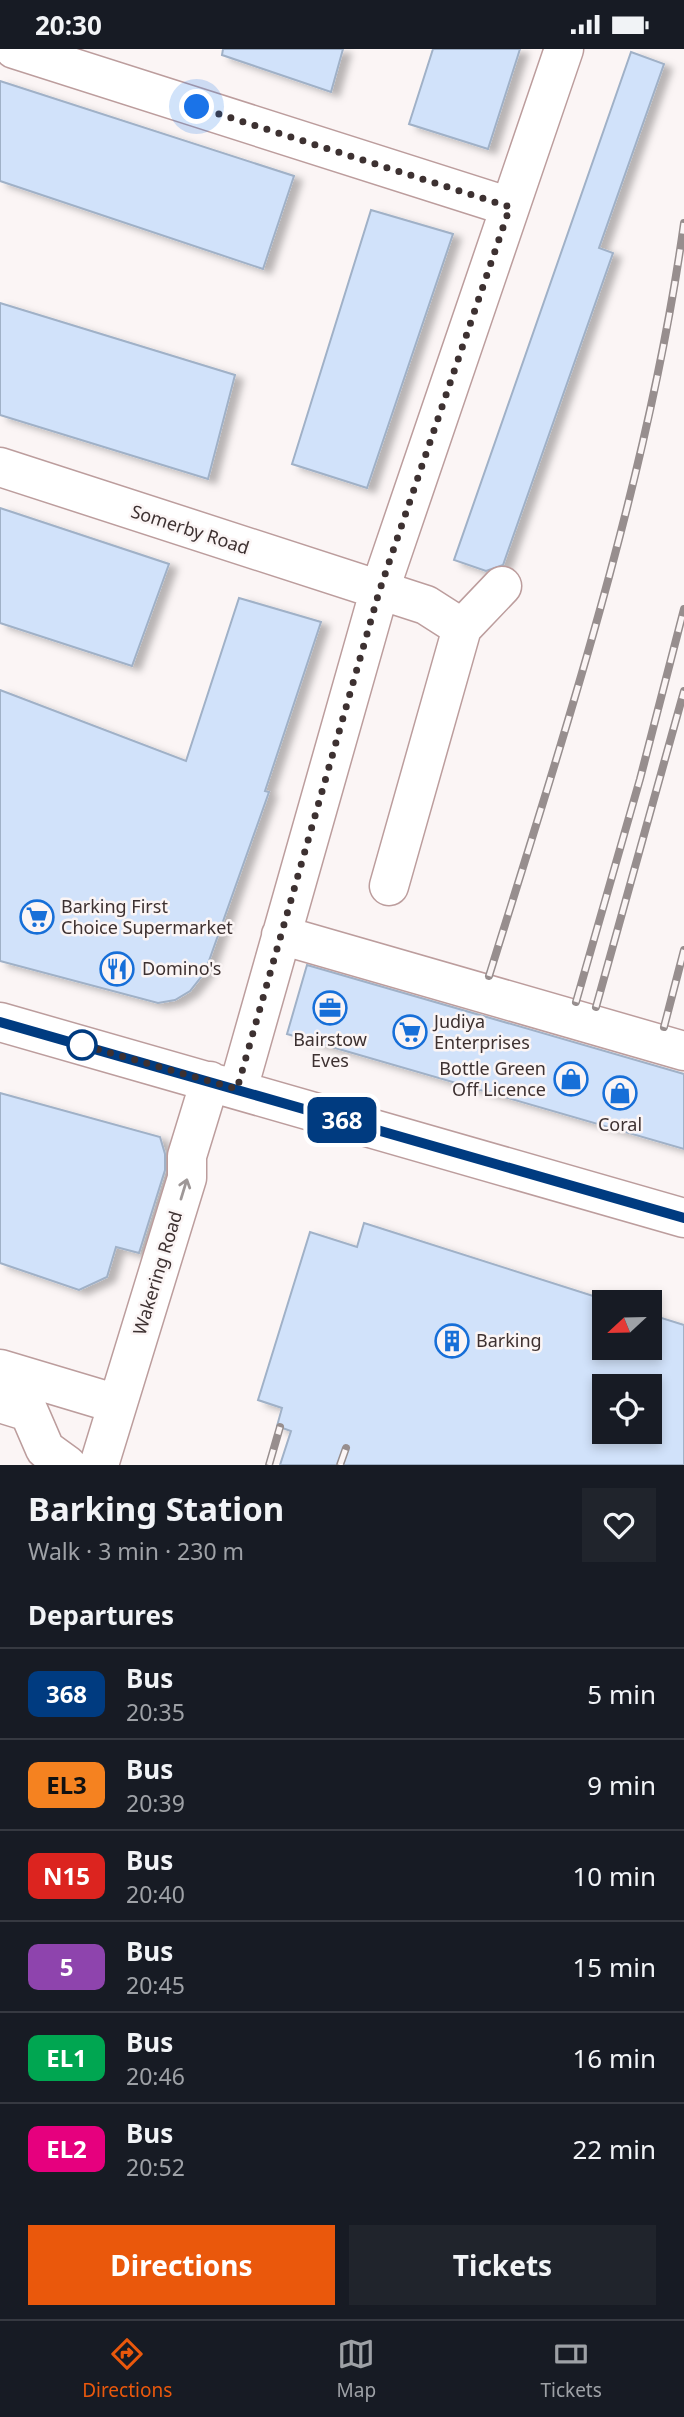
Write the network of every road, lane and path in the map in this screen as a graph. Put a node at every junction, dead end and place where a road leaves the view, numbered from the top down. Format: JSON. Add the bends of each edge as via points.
{"nodes":[{"id":1,"x":14,"y":49,"type":"edge"},
{"id":2,"x":564,"y":49,"type":"edge"},
{"id":3,"x":510,"y":207,"type":"junction"},
{"id":4,"x":0,"y":467,"type":"edge"},
{"id":5,"x":502,"y":586,"type":"dead end"},
{"id":6,"x":379,"y":592,"type":"junction"},
{"id":7,"x":462,"y":628,"type":"junction"},
{"id":8,"x":389,"y":887,"type":"dead end"},
{"id":9,"x":281,"y":935,"type":"junction"},
{"id":10,"x":0,"y":1022,"type":"edge"},
{"id":11,"x":684,"y":1051,"type":"edge"},
{"id":12,"x":224,"y":1085,"type":"junction"},
{"id":13,"x":684,"y":1218,"type":"edge"},
{"id":14,"x":0,"y":1369,"type":"edge"},
{"id":15,"x":0,"y":1403,"type":"edge"},
{"id":16,"x":117,"y":1404,"type":"junction"},
{"id":17,"x":67,"y":1465,"type":"edge"},
{"id":18,"x":99,"y":1465,"type":"edge"}],
"edges":[{"from":1,"to":3,"type":"street"},
{"from":2,"to":3,"type":"street","name":"Wakering Road"},
{"from":3,"to":6,"type":"street","name":"Wakering Road"},
{"from":4,"to":6,"type":"street","name":"Somerby Road"},
{"from":5,"to":7,"type":"street"},
{"from":6,"to":7,"type":"street","name":"Somerby Road","via":[[426,605]]},
{"from":6,"to":9,"type":"street","name":"Wakering Road"},
{"from":7,"to":8,"type":"street"},
{"from":9,"to":11,"type":"street"},
{"from":9,"to":12,"type":"street","name":"Wakering Road"},
{"from":10,"to":12,"type":"street"},
{"from":12,"to":13,"type":"street"},
{"from":16,"to":12,"type":"street","name":"Wakering Road","one_way":true,"via":[[187,1178],[187,1156]]},
{"from":14,"to":16,"type":"street"},
{"from":15,"to":17,"type":"street","via":[[29,1412],[46,1449]]},
{"from":16,"to":18,"type":"street","name":"Wakering Road"}]}
